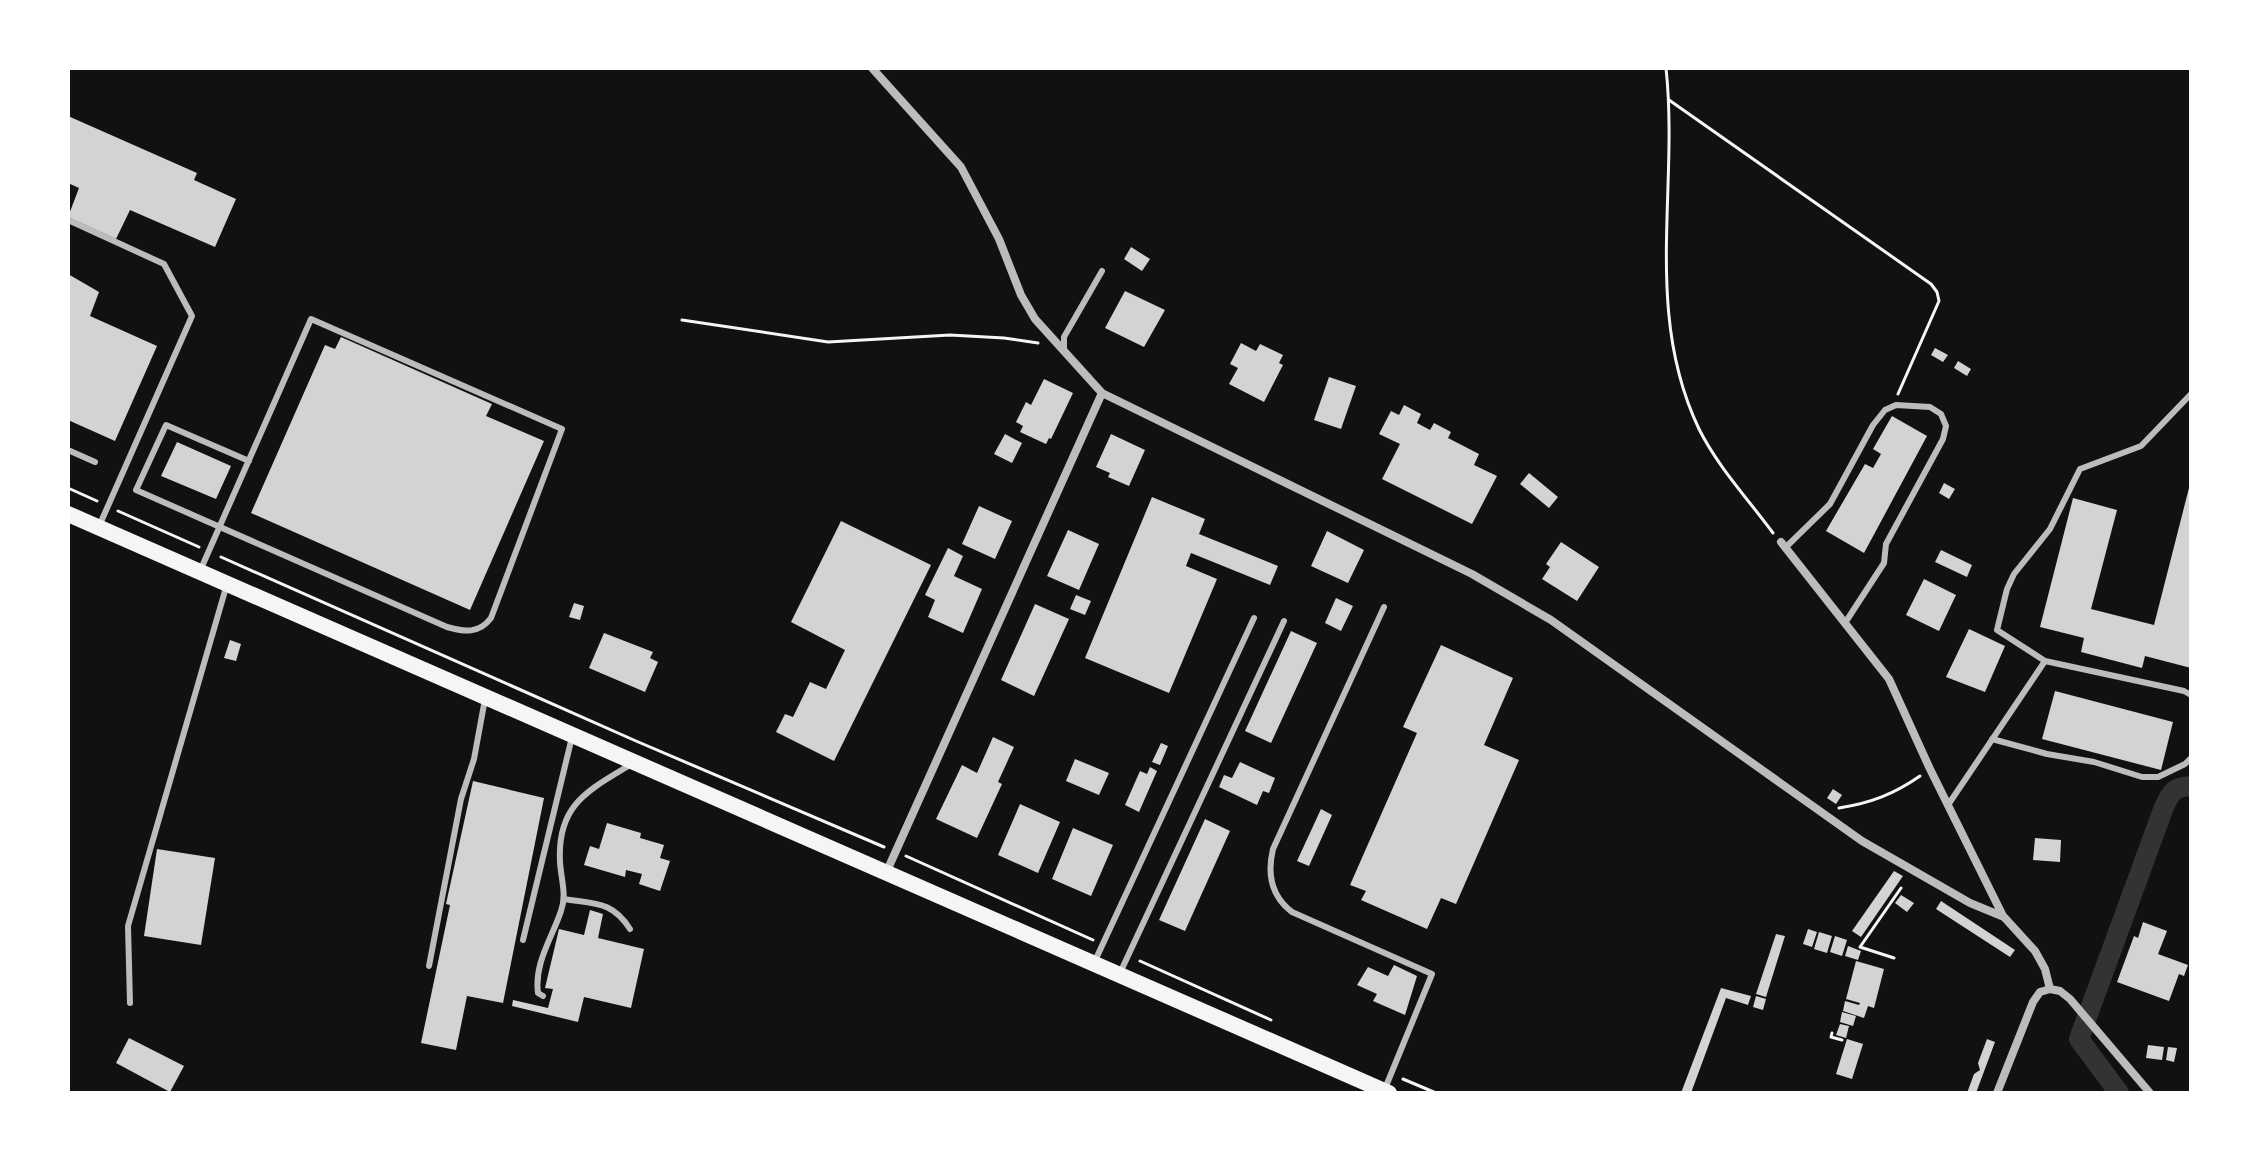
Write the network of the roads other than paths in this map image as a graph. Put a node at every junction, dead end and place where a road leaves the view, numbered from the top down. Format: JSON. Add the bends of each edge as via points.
{"nodes":[{"id":1,"x":872,"y":68,"type":"edge"},
{"id":2,"x":68,"y":220,"type":"edge"},
{"id":3,"x":1102,"y":271,"type":"dead end"},
{"id":4,"x":1064,"y":352,"type":"junction"},
{"id":5,"x":1102,"y":393,"type":"junction"},
{"id":6,"x":2191,"y":394,"type":"edge"},
{"id":7,"x":68,"y":450,"type":"edge"},
{"id":8,"x":249,"y":461,"type":"junction"},
{"id":9,"x":95,"y":462,"type":"dead end"},
{"id":10,"x":68,"y":514,"type":"edge"},
{"id":11,"x":99,"y":527,"type":"junction"},
{"id":12,"x":219,"y":527,"type":"junction"},
{"id":13,"x":1783,"y":545,"type":"joint"},
{"id":14,"x":200,"y":571,"type":"junction"},
{"id":15,"x":227,"y":584,"type":"junction"},
{"id":16,"x":1384,"y":607,"type":"dead end"},
{"id":17,"x":1254,"y":618,"type":"dead end"},
{"id":18,"x":1284,"y":621,"type":"dead end"},
{"id":19,"x":1845,"y":623,"type":"junction"},
{"id":20,"x":2045,"y":661,"type":"junction"},
{"id":21,"x":2189,"y":692,"type":"edge"},
{"id":22,"x":485,"y":697,"type":"junction"},
{"id":23,"x":573,"y":735,"type":"junction"},
{"id":24,"x":1992,"y":739,"type":"junction"},
{"id":25,"x":2191,"y":758,"type":"edge"},
{"id":26,"x":634,"y":762,"type":"junction"},
{"id":27,"x":1948,"y":805,"type":"junction"},
{"id":28,"x":886,"y":873,"type":"junction"},
{"id":29,"x":564,"y":899,"type":"junction"},
{"id":30,"x":2004,"y":917,"type":"junction"},
{"id":31,"x":630,"y":929,"type":"dead end"},
{"id":32,"x":523,"y":940,"type":"dead end"},
{"id":33,"x":1094,"y":963,"type":"junction"},
{"id":34,"x":429,"y":966,"type":"dead end"},
{"id":35,"x":1119,"y":974,"type":"junction"},
{"id":36,"x":2050,"y":989,"type":"junction"},
{"id":37,"x":543,"y":996,"type":"dead end"},
{"id":38,"x":130,"y":1003,"type":"dead end"},
{"id":39,"x":1387,"y":1092,"type":"edge"},
{"id":40,"x":1997,"y":1093,"type":"edge"},
{"id":41,"x":2150,"y":1093,"type":"edge"}],
"edges":[{"from":1,"to":4,"type":"street","via":[[961,167],[1021,295]]},
{"from":2,"to":11,"type":"lane","via":[[164,264],[192,316]]},
{"from":3,"to":4,"type":"lane","via":[[1064,337]]},
{"from":4,"to":5,"type":"street"},
{"from":5,"to":28,"type":"street"},
{"from":5,"to":30,"type":"street","via":[[1472,574],[1551,620],[1819,811],[1906,867]]},
{"from":6,"to":20,"type":"lane","via":[[2141,446],[2080,469],[2050,529],[2014,574],[1997,630]]},
{"from":7,"to":9,"type":"lane"},
{"from":8,"to":12,"type":"lane"},
{"from":8,"to":12,"type":"lane","via":[[166,425],[136,490]]},
{"from":8,"to":12,"type":"lane","via":[[311,319],[562,429],[491,618],[475,631],[447,627]]},
{"from":10,"to":11,"type":"main road"},
{"from":11,"to":14,"type":"main road"},
{"from":12,"to":14,"type":"lane"},
{"from":13,"to":19,"type":"street"},
{"from":13,"to":19,"type":"lane","via":[[1830,504],[1885,410],[1918,405],[1941,414],[1946,426],[1943,439],[1886,544],[1884,563]]},
{"from":14,"to":15,"type":"main road"},
{"from":15,"to":22,"type":"main road"},
{"from":15,"to":38,"type":"lane","via":[[128,926]]},
{"from":16,"to":39,"type":"lane","via":[[1273,849],[1270,869],[1277,896],[1292,912],[1432,974]]},
{"from":17,"to":33,"type":"lane"},
{"from":18,"to":35,"type":"lane"},
{"from":19,"to":27,"type":"street","via":[[1889,679]]},
{"from":20,"to":21,"type":"lane"},
{"from":20,"to":24,"type":"lane"},
{"from":22,"to":23,"type":"main road"},
{"from":22,"to":34,"type":"lane"},
{"from":23,"to":26,"type":"main road"},
{"from":23,"to":32,"type":"lane"},
{"from":24,"to":25,"type":"lane","via":[[2142,777],[2158,777]]},
{"from":24,"to":27,"type":"lane"},
{"from":26,"to":28,"type":"main road"},
{"from":26,"to":29,"type":"lane","via":[[576,800],[565,824],[560,859]]},
{"from":27,"to":30,"type":"street"},
{"from":28,"to":33,"type":"main road"},
{"from":29,"to":31,"type":"lane","via":[[607,906]]},
{"from":29,"to":37,"type":"lane","via":[[544,950],[537,986]]},
{"from":30,"to":36,"type":"street","via":[[2035,951]]},
{"from":33,"to":35,"type":"main road"},
{"from":35,"to":39,"type":"main road"},
{"from":36,"to":40,"type":"street","via":[[2033,1002]]},
{"from":36,"to":41,"type":"street","via":[[2060,991],[2079,1010]]}]}
